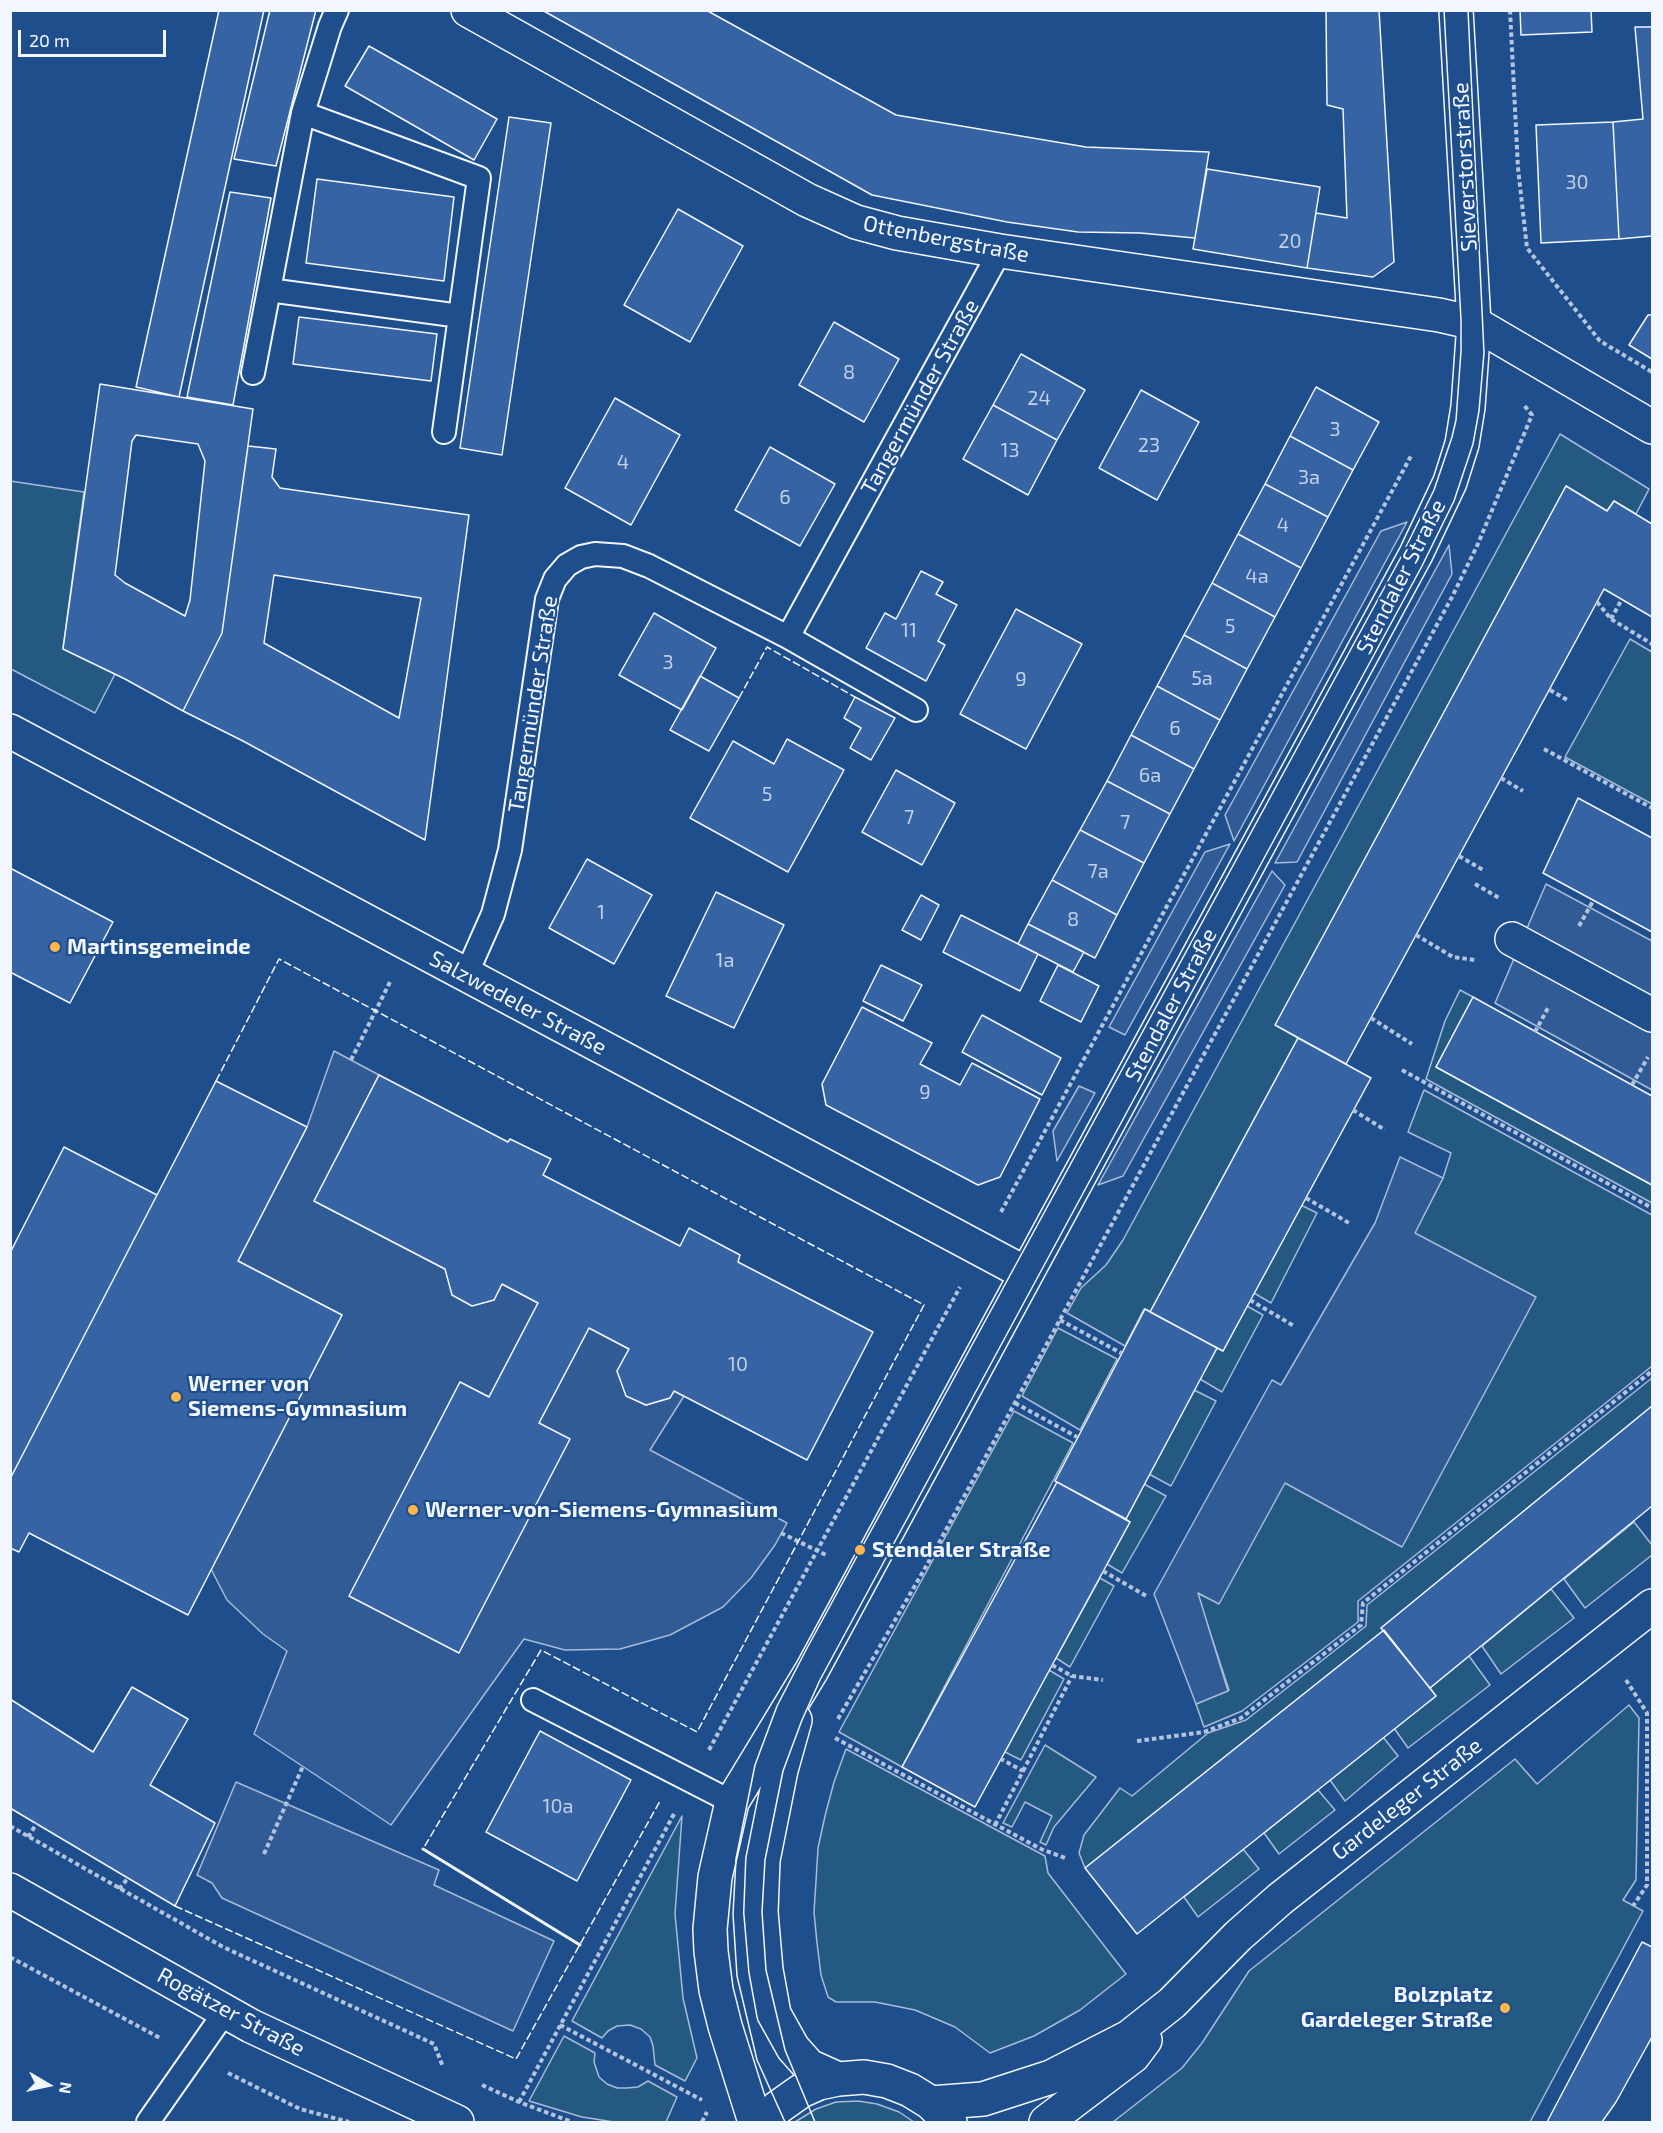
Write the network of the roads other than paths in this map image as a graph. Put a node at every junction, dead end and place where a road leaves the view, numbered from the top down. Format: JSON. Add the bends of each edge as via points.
{"nodes":[{"id":1,"x":337,"y":10,"type":"edge"},
{"id":2,"x":468,"y":10,"type":"edge"},
{"id":3,"x":1456,"y":10,"type":"edge"},
{"id":4,"x":303,"y":112,"type":"junction"},
{"id":5,"x":1000,"y":251,"type":"junction"},
{"id":6,"x":269,"y":290,"type":"junction"},
{"id":7,"x":460,"y":316,"type":"junction"},
{"id":8,"x":1473,"y":323,"type":"junction"},
{"id":9,"x":253,"y":374,"type":"dead end"},
{"id":10,"x":1653,"y":427,"type":"edge"},
{"id":11,"x":444,"y":432,"type":"dead end"},
{"id":12,"x":788,"y":637,"type":"junction"},
{"id":13,"x":916,"y":710,"type":"dead end"},
{"id":14,"x":10,"y":731,"type":"edge"},
{"id":15,"x":1512,"y":939,"type":"dead end"},
{"id":16,"x":466,"y":975,"type":"junction"},
{"id":17,"x":1653,"y":1015,"type":"edge"},
{"id":18,"x":1025,"y":1274,"type":"junction"},
{"id":19,"x":1653,"y":1606,"type":"edge"},
{"id":20,"x":812,"y":1670,"type":"junction"},
{"id":21,"x":533,"y":1700,"type":"dead end"},
{"id":22,"x":732,"y":1802,"type":"junction"},
{"id":23,"x":10,"y":1890,"type":"edge"},
{"id":24,"x":1172,"y":2003,"type":"junction"},
{"id":25,"x":225,"y":2012,"type":"junction"},
{"id":26,"x":838,"y":2079,"type":"junction"},
{"id":27,"x":941,"y":2113,"type":"edge"},
{"id":28,"x":148,"y":2122,"type":"edge"},
{"id":29,"x":457,"y":2122,"type":"edge"},
{"id":30,"x":755,"y":2122,"type":"edge"},
{"id":31,"x":764,"y":2122,"type":"edge"},
{"id":32,"x":1046,"y":2122,"type":"edge"}],
"edges":[{"from":1,"to":4,"type":"lane"},
{"from":2,"to":5,"type":"street","name":"Ottenbergstraße","via":[[837,215],[897,233]]},
{"from":3,"to":8,"type":"street","name":"Sieverstorstraße"},
{"from":4,"to":6,"type":"lane"},
{"from":4,"to":7,"type":"lane","via":[[479,178]]},
{"from":5,"to":8,"type":"street","name":"Ottenbergstraße"},
{"from":5,"to":12,"type":"lane","name":"Tangermünder Straße"},
{"from":6,"to":7,"type":"lane"},
{"from":6,"to":9,"type":"lane"},
{"from":7,"to":11,"type":"lane"},
{"from":8,"to":10,"type":"street","name":"Ottenbergstraße"},
{"from":8,"to":18,"type":"street","name":"Stendaler Straße","via":[[1462,444],[1434,518]]},
{"from":12,"to":13,"type":"lane","name":"Tangermünder Straße"},
{"from":12,"to":16,"type":"lane","name":"Tangermünder Straße","via":[[631,558],[595,554],[576,559],[563,569],[547,599],[505,871],[493,914]]},
{"from":14,"to":16,"type":"street","name":"Salzwedeler Straße"},
{"from":15,"to":17,"type":"street"},
{"from":16,"to":18,"type":"street","name":"Salzwedeler Straße"},
{"from":18,"to":20,"type":"street","name":"Stendaler Straße"},
{"from":19,"to":24,"type":"street","name":"Gardeleger Straße","via":[[1280,1899]]},
{"from":20,"to":22,"type":"street","name":"Stendaler Straße"},
{"from":20,"to":26,"type":"street","name":"Stendaler Straße","via":[[771,1815],[763,1860],[762,1924],[769,1991],[778,2022],[809,2066]]},
{"from":21,"to":22,"type":"lane"},
{"from":22,"to":30,"type":"street","name":"Stendaler Straße","via":[[715,1877],[711,1951],[725,2026]]},
{"from":23,"to":25,"type":"street","name":"Rogätzer Straße"},
{"from":24,"to":27,"type":"street","name":"Gardeleger Straße","via":[[1129,2037],[1051,2077]]},
{"from":24,"to":32,"type":"street","name":"Gardeleger Straße","via":[[1133,2056]]},
{"from":25,"to":28,"type":"lane"},
{"from":25,"to":29,"type":"street","name":"Rogätzer Straße"},
{"from":26,"to":27,"type":"street","via":[[864,2077],[887,2081],[910,2090]]},
{"from":26,"to":31,"type":"street","via":[[801,2091]]}]}
